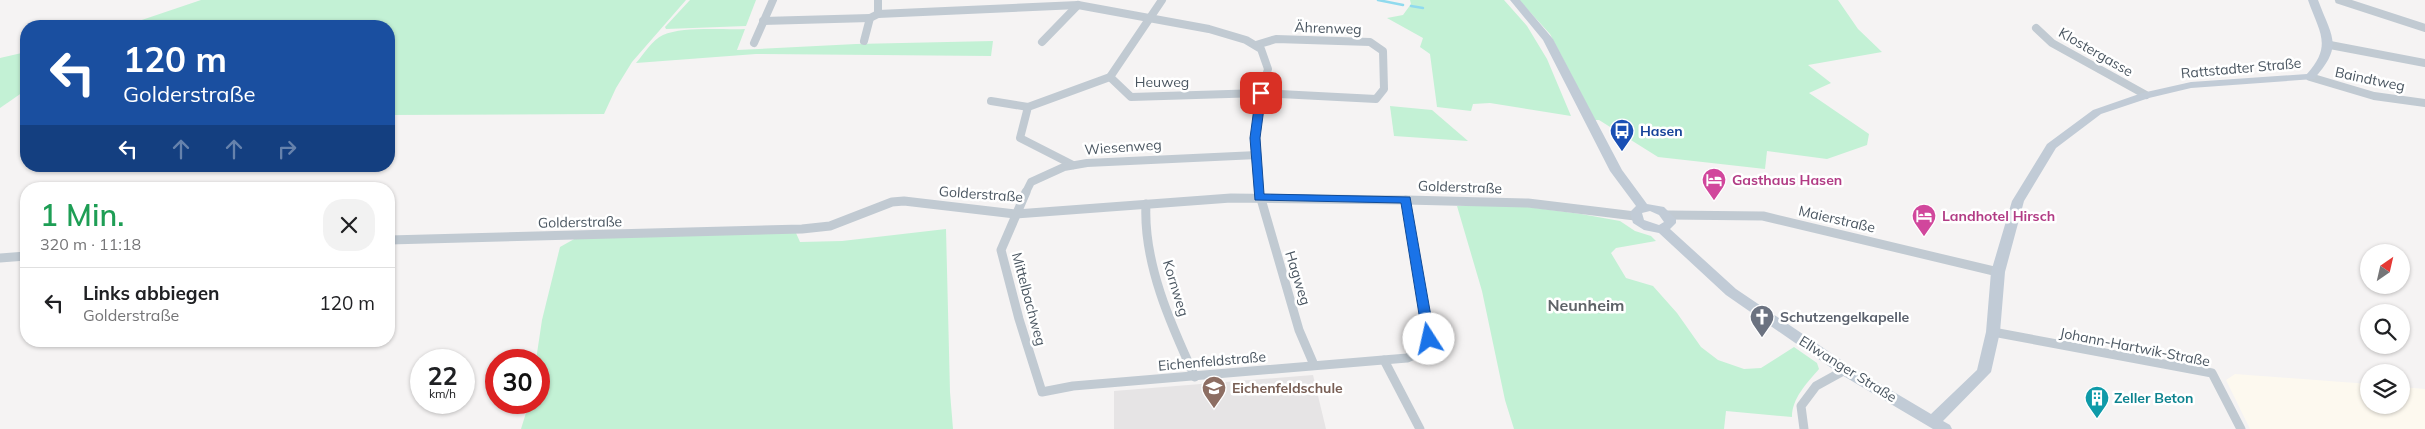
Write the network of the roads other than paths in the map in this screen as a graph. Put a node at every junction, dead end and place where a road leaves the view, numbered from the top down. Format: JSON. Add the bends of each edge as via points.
{"nodes":[{"id":1,"x":773,"y":0,"type":"edge"},
{"id":2,"x":878,"y":0,"type":"edge"},
{"id":3,"x":958,"y":0,"type":"edge"},
{"id":4,"x":1162,"y":0,"type":"edge"},
{"id":5,"x":1515,"y":0,"type":"edge"},
{"id":6,"x":2313,"y":0,"type":"edge"},
{"id":7,"x":2339,"y":0,"type":"edge"},
{"id":8,"x":1078,"y":5,"type":"junction"},
{"id":9,"x":956,"y":10,"type":"junction"},
{"id":10,"x":878,"y":14,"type":"junction"},
{"id":11,"x":870,"y":18,"type":"junction"},
{"id":12,"x":1149,"y":20,"type":"junction"},
{"id":13,"x":763,"y":22,"type":"junction"},
{"id":14,"x":2036,"y":28,"type":"dead end"},
{"id":15,"x":2425,"y":28,"type":"edge"},
{"id":16,"x":864,"y":40,"type":"dead end"},
{"id":17,"x":1042,"y":42,"type":"dead end"},
{"id":18,"x":754,"y":43,"type":"dead end"},
{"id":19,"x":1256,"y":45,"type":"junction"},
{"id":20,"x":2330,"y":45,"type":"junction"},
{"id":21,"x":2425,"y":63,"type":"edge"},
{"id":22,"x":1110,"y":77,"type":"junction"},
{"id":23,"x":2310,"y":77,"type":"junction"},
{"id":24,"x":1261,"y":93,"type":"junction"},
{"id":25,"x":2146,"y":95,"type":"junction"},
{"id":26,"x":991,"y":101,"type":"dead end"},
{"id":27,"x":2425,"y":102,"type":"edge"},
{"id":28,"x":1028,"y":107,"type":"junction"},
{"id":29,"x":1257,"y":155,"type":"junction"},
{"id":30,"x":1073,"y":165,"type":"junction"},
{"id":31,"x":1259,"y":198,"type":"junction"},
{"id":32,"x":1406,"y":200,"type":"junction"},
{"id":33,"x":1146,"y":204,"type":"junction"},
{"id":34,"x":1639,"y":212,"type":"junction"},
{"id":35,"x":1015,"y":214,"type":"junction"},
{"id":36,"x":1668,"y":215,"type":"junction"},
{"id":37,"x":1662,"y":229,"type":"junction"},
{"id":38,"x":395,"y":240,"type":"edge"},
{"id":39,"x":20,"y":256,"type":"edge"},
{"id":40,"x":0,"y":258,"type":"edge"},
{"id":41,"x":1998,"y":272,"type":"junction"},
{"id":42,"x":1993,"y":332,"type":"junction"},
{"id":43,"x":1384,"y":360,"type":"junction"},
{"id":44,"x":1314,"y":365,"type":"junction"},
{"id":45,"x":1845,"y":370,"type":"junction"},
{"id":46,"x":1194,"y":377,"type":"junction"},
{"id":47,"x":1042,"y":392,"type":"joint"},
{"id":48,"x":1939,"y":425,"type":"edge"},
{"id":49,"x":1420,"y":429,"type":"edge"},
{"id":50,"x":1804,"y":429,"type":"edge"},
{"id":51,"x":2242,"y":429,"type":"edge"}],
"edges":[{"from":1,"to":13,"type":"street"},
{"from":2,"to":10,"type":"street"},
{"from":3,"to":9,"type":"street"},
{"from":4,"to":12,"type":"street","name":"Heuweg"},
{"from":5,"to":34,"type":"street","name":"Ellwanger Straße","via":[[1548,39]]},
{"from":6,"to":20,"type":"street"},
{"from":7,"to":15,"type":"street"},
{"from":8,"to":9,"type":"street"},
{"from":8,"to":12,"type":"street"},
{"from":8,"to":17,"type":"street"},
{"from":9,"to":10,"type":"street"},
{"from":10,"to":11,"type":"street"},
{"from":11,"to":13,"type":"street"},
{"from":11,"to":16,"type":"street"},
{"from":12,"to":19,"type":"street","via":[[1209,29]]},
{"from":12,"to":22,"type":"street","name":"Heuweg"},
{"from":13,"to":18,"type":"street"},
{"from":14,"to":25,"type":"street","name":"Klostergasse","via":[[2052,43]]},
{"from":19,"to":24,"type":"street","name":"Hagweg","via":[[1261,48],[1268,69]]},
{"from":19,"to":24,"type":"street","name":"Ährenweg","via":[[1276,39],[1370,42],[1383,51],[1384,89],[1376,99]]},
{"from":20,"to":21,"type":"street"},
{"from":20,"to":23,"type":"street","name":"Rattstadter Straße","via":[[2324,63]]},
{"from":22,"to":24,"type":"street","name":"Heuweg","via":[[1131,97]]},
{"from":22,"to":28,"type":"street"},
{"from":23,"to":25,"type":"street","name":"Rattstadter Straße","via":[[2191,85]]},
{"from":23,"to":27,"type":"street","name":"Baindtweg","via":[[2374,96]]},
{"from":24,"to":29,"type":"street","name":"Hagweg","via":[[1255,138]]},
{"from":25,"to":41,"type":"street","name":"Rattstadter Straße","via":[[2097,112],[2051,146],[2018,201]]},
{"from":26,"to":28,"type":"street"},
{"from":28,"to":30,"type":"street","via":[[1020,138]]},
{"from":29,"to":30,"type":"street","name":"Wiesenweg"},
{"from":29,"to":31,"type":"street","name":"Hagweg"},
{"from":30,"to":35,"type":"street","name":"Wiesenweg","via":[[1031,182]]},
{"from":31,"to":32,"type":"street","name":"Golderstraße"},
{"from":31,"to":33,"type":"street","name":"Golderstraße"},
{"from":31,"to":44,"type":"street","name":"Hagweg","via":[[1299,330]]},
{"from":32,"to":34,"type":"street","name":"Golderstraße","via":[[1528,203]]},
{"from":32,"to":43,"type":"street","via":[[1429,339],[1424,351],[1407,358]]},
{"from":33,"to":35,"type":"street","name":"Golderstraße"},
{"from":33,"to":46,"type":"street","name":"Kornweg","via":[[1148,244],[1179,344]]},
{"from":34,"to":36,"type":"street","via":[[1657,209]]},
{"from":34,"to":37,"type":"street","name":"Ellwanger Straße","via":[[1637,220],[1648,227]]},
{"from":35,"to":38,"type":"street","name":"Golderstraße","via":[[904,201],[892,202],[830,226],[802,229]]},
{"from":35,"to":47,"type":"street","name":"Mittelbachweg","via":[[1002,250]]},
{"from":36,"to":37,"type":"street","via":[[1670,223]]},
{"from":36,"to":41,"type":"street","name":"Maierstraße","via":[[1763,216]]},
{"from":37,"to":45,"type":"street","name":"Ellwanger Straße","via":[[1731,292]]},
{"from":39,"to":40,"type":"street"},
{"from":41,"to":42,"type":"street","name":"Rattstadter Straße"},
{"from":42,"to":48,"type":"street","name":"Rattstadter Straße","via":[[1984,372]]},
{"from":42,"to":51,"type":"street","name":"Johann-Hartwik-Straße","via":[[2212,373]]},
{"from":43,"to":44,"type":"street","name":"Eichenfeldstraße"},
{"from":43,"to":49,"type":"street"},
{"from":44,"to":46,"type":"street","name":"Eichenfeldstraße"},
{"from":45,"to":48,"type":"street","name":"Ellwanger Straße"},
{"from":45,"to":50,"type":"street","via":[[1816,386],[1801,406]]},
{"from":46,"to":47,"type":"street","name":"Eichenfeldstraße","via":[[1073,386]]}]}
